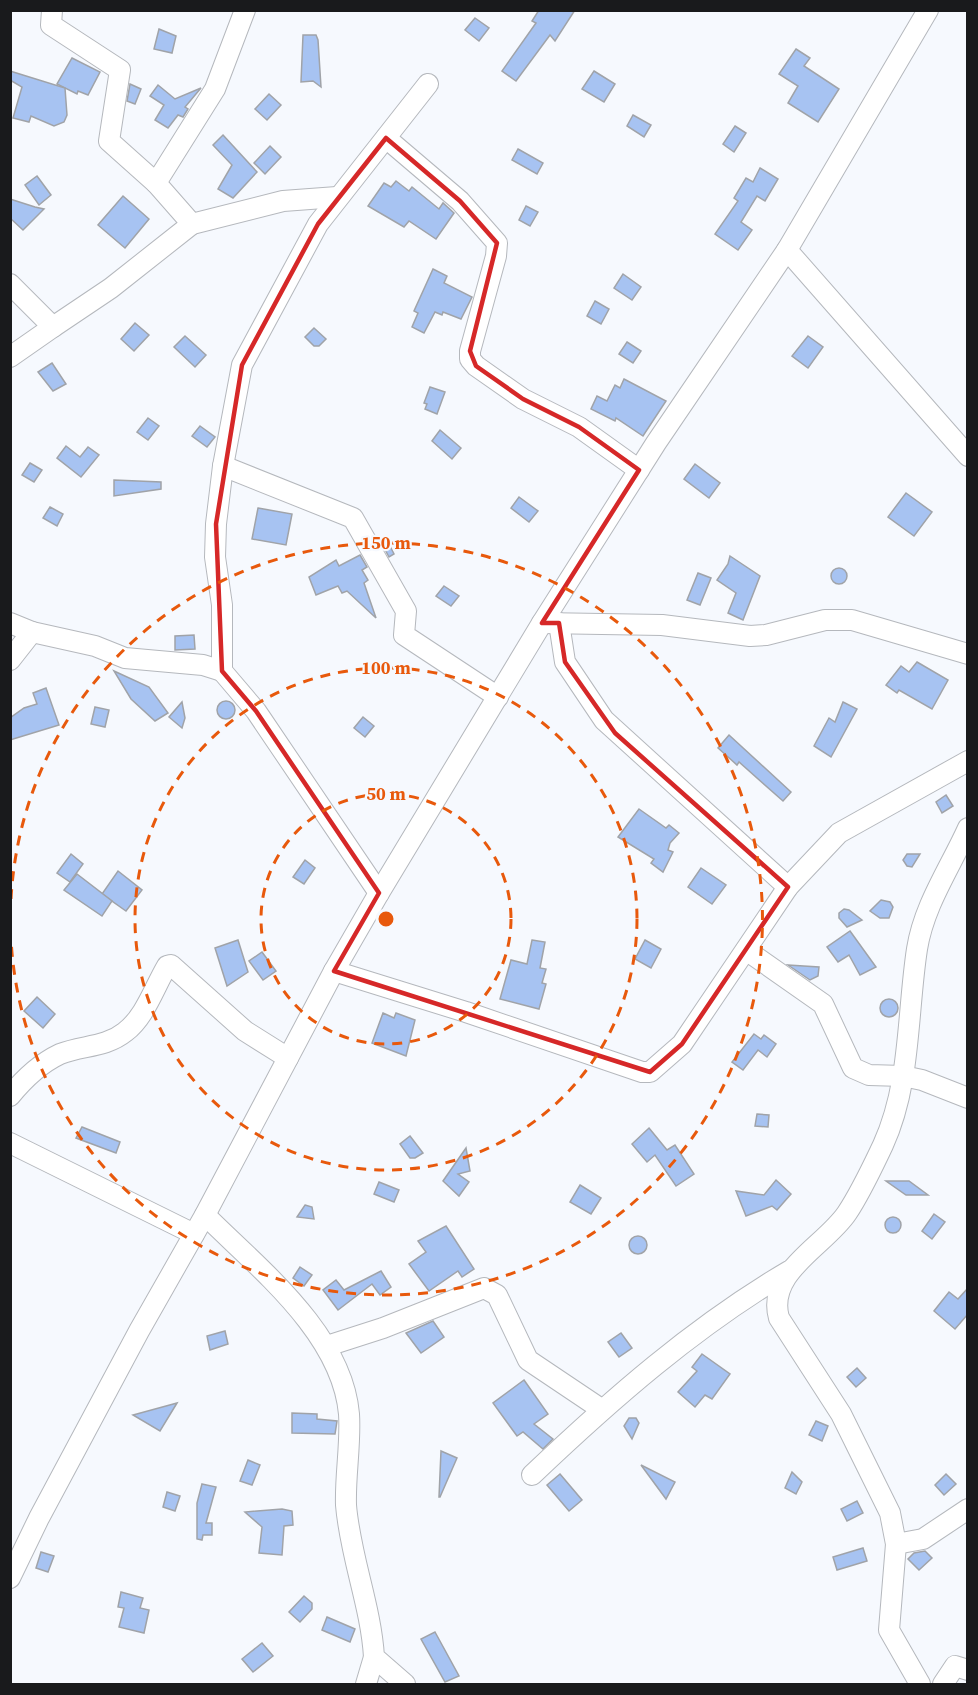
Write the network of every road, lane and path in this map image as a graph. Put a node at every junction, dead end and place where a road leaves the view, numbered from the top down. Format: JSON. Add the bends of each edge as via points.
{"nodes":[{"id":1,"x":52,"y":10,"type":"edge"},
{"id":2,"x":245,"y":10,"type":"edge"},
{"id":3,"x":928,"y":10,"type":"edge"},
{"id":4,"x":428,"y":84,"type":"dead end"},
{"id":5,"x":386,"y":138,"type":"junction"},
{"id":6,"x":156,"y":183,"type":"junction"},
{"id":7,"x":337,"y":197,"type":"junction"},
{"id":8,"x":192,"y":225,"type":"junction"},
{"id":9,"x":787,"y":250,"type":"junction"},
{"id":10,"x":10,"y":284,"type":"edge"},
{"id":11,"x":53,"y":327,"type":"junction"},
{"id":12,"x":10,"y":357,"type":"edge"},
{"id":13,"x":968,"y":456,"type":"edge"},
{"id":14,"x":223,"y":466,"type":"junction"},
{"id":15,"x":639,"y":470,"type":"junction"},
{"id":16,"x":10,"y":623,"type":"edge"},
{"id":17,"x":551,"y":623,"type":"junction"},
{"id":18,"x":32,"y":632,"type":"junction"},
{"id":19,"x":968,"y":654,"type":"edge"},
{"id":20,"x":10,"y":660,"type":"edge"},
{"id":21,"x":222,"y":671,"type":"junction"},
{"id":22,"x":498,"y":697,"type":"junction"},
{"id":23,"x":968,"y":761,"type":"edge"},
{"id":24,"x":968,"y":828,"type":"edge"},
{"id":25,"x":788,"y":887,"type":"junction"},
{"id":26,"x":379,"y":893,"type":"junction"},
{"id":27,"x":746,"y":950,"type":"junction"},
{"id":28,"x":334,"y":971,"type":"junction"},
{"id":29,"x":288,"y":1058,"type":"junction"},
{"id":30,"x":903,"y":1076,"type":"junction"},
{"id":31,"x":10,"y":1096,"type":"edge"},
{"id":32,"x":968,"y":1098,"type":"edge"},
{"id":33,"x":10,"y":1143,"type":"edge"},
{"id":34,"x":205,"y":1215,"type":"junction"},
{"id":35,"x":194,"y":1234,"type":"junction"},
{"id":36,"x":791,"y":1269,"type":"junction"},
{"id":37,"x":327,"y":1346,"type":"junction"},
{"id":38,"x":601,"y":1409,"type":"junction"},
{"id":39,"x":532,"y":1475,"type":"dead end"},
{"id":40,"x":968,"y":1509,"type":"edge"},
{"id":41,"x":896,"y":1544,"type":"junction"},
{"id":42,"x":10,"y":1578,"type":"edge"},
{"id":43,"x":374,"y":1657,"type":"junction"},
{"id":44,"x":968,"y":1670,"type":"edge"},
{"id":45,"x":366,"y":1684,"type":"edge"},
{"id":46,"x":405,"y":1684,"type":"edge"},
{"id":47,"x":920,"y":1684,"type":"edge"},
{"id":48,"x":943,"y":1684,"type":"edge"}],
"edges":[{"from":1,"to":6,"type":"street","via":[[51,25],[120,70],[109,141]]},
{"from":2,"to":6,"type":"street","via":[[215,89]]},
{"from":3,"to":9,"type":"street"},
{"from":4,"to":5,"type":"street"},
{"from":5,"to":7,"type":"street"},
{"from":5,"to":15,"type":"street","via":[[460,201],[497,243],[470,359],[523,399],[579,427]]},
{"from":6,"to":8,"type":"street"},
{"from":7,"to":8,"type":"street","via":[[283,201]]},
{"from":7,"to":14,"type":"street","via":[[295,264],[242,365]]},
{"from":8,"to":11,"type":"street"},
{"from":9,"to":13,"type":"street"},
{"from":9,"to":15,"type":"street"},
{"from":10,"to":11,"type":"street"},
{"from":11,"to":12,"type":"street"},
{"from":14,"to":21,"type":"street","via":[[215,546],[222,605]]},
{"from":14,"to":22,"type":"street","via":[[353,518],[406,611],[404,635]]},
{"from":15,"to":17,"type":"street"},
{"from":16,"to":18,"type":"street"},
{"from":17,"to":19,"type":"street","via":[[662,625],[750,636],[825,620],[852,620]]},
{"from":17,"to":22,"type":"street"},
{"from":17,"to":25,"type":"street","via":[[565,662],[604,720]]},
{"from":18,"to":20,"type":"street"},
{"from":18,"to":21,"type":"street","via":[[95,646],[125,658],[203,665]]},
{"from":21,"to":26,"type":"street","via":[[256,711]]},
{"from":22,"to":26,"type":"street"},
{"from":23,"to":25,"type":"street","via":[[839,834]]},
{"from":24,"to":30,"type":"street","via":[[926,914],[917,948]]},
{"from":25,"to":27,"type":"street"},
{"from":26,"to":28,"type":"street"},
{"from":27,"to":28,"type":"street","via":[[682,1044],[650,1072]]},
{"from":27,"to":30,"type":"street","via":[[823,1004],[853,1068],[869,1075]]},
{"from":28,"to":29,"type":"street"},
{"from":29,"to":31,"type":"street","via":[[245,1031],[171,965],[127,1031],[110,1042],[60,1054],[25,1079]]},
{"from":29,"to":34,"type":"street"},
{"from":30,"to":32,"type":"street"},
{"from":30,"to":36,"type":"street","via":[[885,1139],[846,1215]]},
{"from":33,"to":35,"type":"street"},
{"from":34,"to":35,"type":"street"},
{"from":34,"to":37,"type":"street","via":[[303,1314]]},
{"from":35,"to":42,"type":"street"},
{"from":36,"to":38,"type":"street","via":[[725,1311]]},
{"from":36,"to":41,"type":"street","via":[[775,1305],[779,1318],[859,1447],[890,1513]]},
{"from":37,"to":38,"type":"street","via":[[484,1288],[497,1295],[528,1360]]},
{"from":37,"to":43,"type":"street","via":[[342,1382],[349,1413],[346,1506]]},
{"from":38,"to":39,"type":"street"},
{"from":40,"to":41,"type":"street","via":[[923,1539]]},
{"from":41,"to":47,"type":"street","via":[[889,1630]]},
{"from":43,"to":45,"type":"street"},
{"from":43,"to":46,"type":"street"},
{"from":44,"to":48,"type":"street","via":[[955,1666]]}]}
